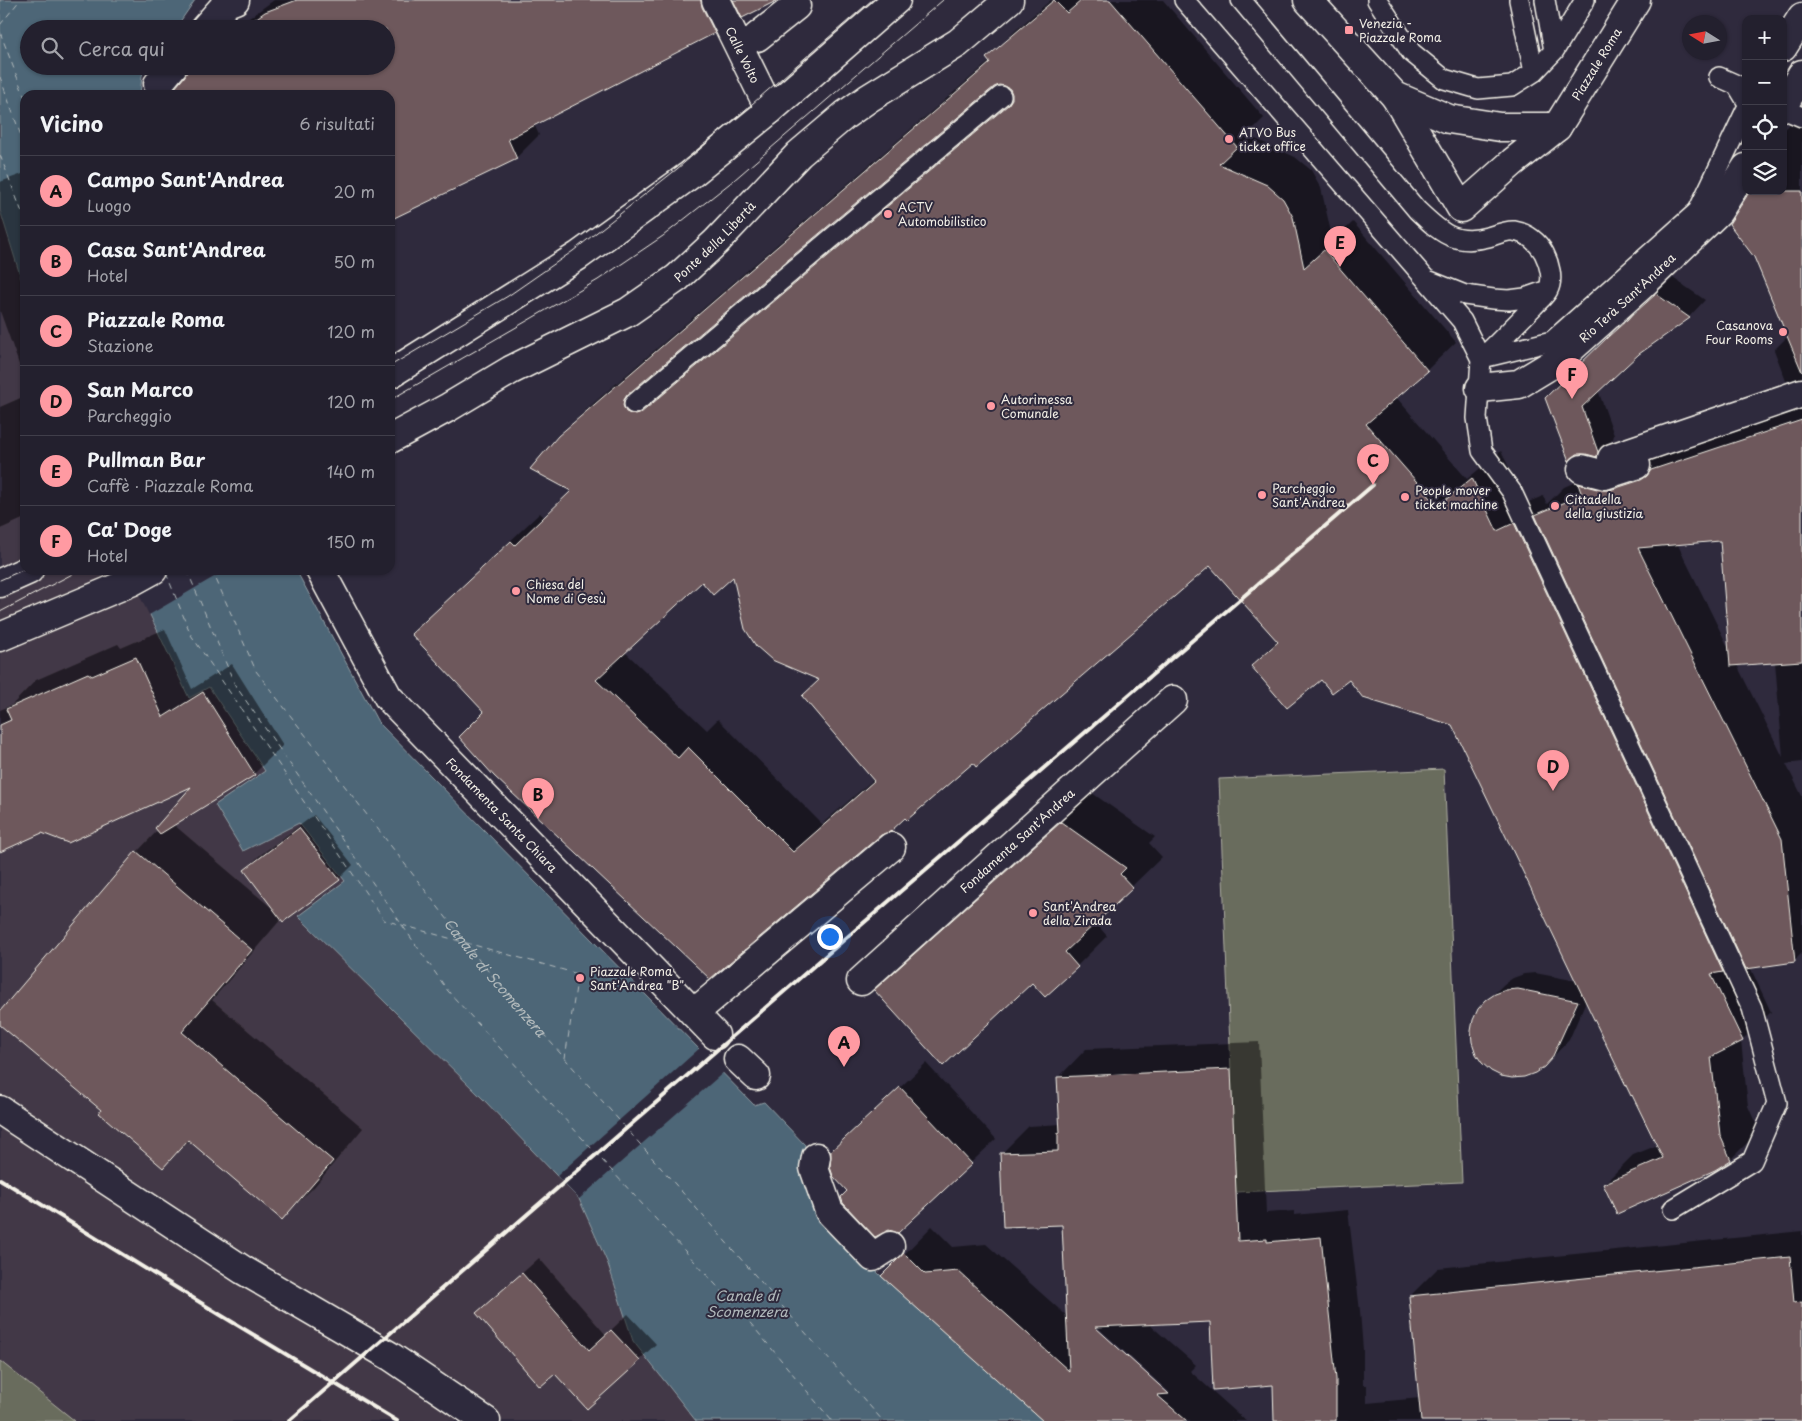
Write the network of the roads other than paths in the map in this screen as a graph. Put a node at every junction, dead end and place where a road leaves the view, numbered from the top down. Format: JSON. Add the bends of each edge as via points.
{"nodes":[{"id":1,"x":234,"y":0,"type":"edge"},
{"id":2,"x":716,"y":0,"type":"edge"},
{"id":3,"x":896,"y":0,"type":"edge"},
{"id":4,"x":1009,"y":0,"type":"edge"},
{"id":5,"x":1184,"y":0,"type":"edge"},
{"id":6,"x":1242,"y":0,"type":"edge"},
{"id":7,"x":1308,"y":0,"type":"edge"},
{"id":8,"x":1377,"y":0,"type":"edge"},
{"id":9,"x":1519,"y":0,"type":"edge"},
{"id":10,"x":1545,"y":0,"type":"edge"},
{"id":11,"x":1636,"y":0,"type":"edge"},
{"id":12,"x":1578,"y":5,"type":"edge"},
{"id":13,"x":796,"y":6,"type":"dead end"},
{"id":14,"x":1802,"y":17,"type":"edge"},
{"id":15,"x":212,"y":20,"type":"edge"},
{"id":16,"x":758,"y":39,"type":"dead end"},
{"id":17,"x":1787,"y":41,"type":"edge"},
{"id":18,"x":1554,"y":51,"type":"junction"},
{"id":19,"x":1534,"y":72,"type":"junction"},
{"id":20,"x":1802,"y":74,"type":"edge"},
{"id":21,"x":166,"y":75,"type":"edge"},
{"id":22,"x":1719,"y":77,"type":"dead end"},
{"id":23,"x":159,"y":90,"type":"edge"},
{"id":24,"x":1742,"y":91,"type":"edge"},
{"id":25,"x":1001,"y":96,"type":"dead end"},
{"id":26,"x":1395,"y":96,"type":"junction"},
{"id":27,"x":1784,"y":105,"type":"edge"},
{"id":28,"x":1787,"y":109,"type":"edge"},
{"id":29,"x":770,"y":110,"type":"junction"},
{"id":30,"x":1802,"y":117,"type":"edge"},
{"id":31,"x":1742,"y":118,"type":"edge"},
{"id":32,"x":1556,"y":127,"type":"junction"},
{"id":33,"x":1742,"y":174,"type":"edge"},
{"id":34,"x":1426,"y":279,"type":"junction"},
{"id":35,"x":1549,"y":289,"type":"junction"},
{"id":36,"x":1481,"y":358,"type":"junction"},
{"id":37,"x":395,"y":371,"type":"edge"},
{"id":38,"x":1480,"y":388,"type":"junction"},
{"id":39,"x":1802,"y":393,"type":"edge"},
{"id":40,"x":634,"y":404,"type":"dead end"},
{"id":41,"x":1701,"y":429,"type":"junction"},
{"id":42,"x":395,"y":437,"type":"edge"},
{"id":43,"x":1612,"y":458,"type":"dead end"},
{"id":44,"x":1582,"y":469,"type":"dead end"},
{"id":45,"x":20,"y":574,"type":"edge"},
{"id":46,"x":323,"y":575,"type":"edge"},
{"id":47,"x":143,"y":576,"type":"edge"},
{"id":48,"x":0,"y":583,"type":"edge"},
{"id":49,"x":0,"y":637,"type":"edge"},
{"id":50,"x":1173,"y":700,"type":"dead end"},
{"id":51,"x":891,"y":847,"type":"dead end"},
{"id":52,"x":861,"y":981,"type":"dead end"},
{"id":53,"x":694,"y":1013,"type":"junction"},
{"id":54,"x":715,"y":1035,"type":"dead end"},
{"id":55,"x":0,"y":1110,"type":"edge"},
{"id":56,"x":816,"y":1157,"type":"dead end"},
{"id":57,"x":1673,"y":1209,"type":"dead end"},
{"id":58,"x":890,"y":1246,"type":"dead end"},
{"id":59,"x":486,"y":1421,"type":"edge"}],
"edges":[{"from":1,"to":15,"type":"street"},
{"from":2,"to":29,"type":"street","name":"Calle Volto"},
{"from":3,"to":29,"type":"street"},
{"from":4,"to":42,"type":"street","name":"Ponte della Libertà","via":[[958,43],[845,115],[806,148],[677,278],[628,312],[512,370]]},
{"from":5,"to":34,"type":"lane"},
{"from":6,"to":35,"type":"lane","via":[[1424,216],[1446,235],[1457,239],[1485,238],[1513,230],[1528,236],[1540,246],[1546,258],[1551,273]]},
{"from":7,"to":26,"type":"street","name":"Piazzale Roma"},
{"from":8,"to":19,"type":"lane","via":[[1411,52],[1444,79],[1478,89],[1512,86]]},
{"from":9,"to":19,"type":"lane"},
{"from":10,"to":18,"type":"lane"},
{"from":11,"to":32,"type":"street","name":"Piazzale Roma"},
{"from":12,"to":18,"type":"lane"},
{"from":13,"to":16,"type":"street"},
{"from":14,"to":17,"type":"street"},
{"from":18,"to":19,"type":"lane"},
{"from":20,"to":27,"type":"street"},
{"from":21,"to":23,"type":"street","via":[[158,84]]},
{"from":22,"to":24,"type":"lane"},
{"from":25,"to":40,"type":"lane"},
{"from":26,"to":32,"type":"street","name":"Piazzale Roma","via":[[1449,119],[1500,127]]},
{"from":26,"to":32,"type":"street","name":"Piazzale Roma","via":[[1461,208]]},
{"from":28,"to":30,"type":"lane"},
{"from":29,"to":37,"type":"street","via":[[690,175],[578,256]]},
{"from":31,"to":36,"type":"lane","via":[[1698,211],[1552,341]]},
{"from":33,"to":38,"type":"street","name":"Rio Terà Sant'Andrea","via":[[1718,212],[1557,361],[1519,384]]},
{"from":34,"to":35,"type":"lane","via":[[1465,295],[1493,299],[1525,298]]},
{"from":34,"to":36,"type":"lane","via":[[1462,321]]},
{"from":35,"to":36,"type":"lane"},
{"from":36,"to":38,"type":"lane"},
{"from":38,"to":57,"type":"lane","via":[[1477,418],[1482,451],[1512,492],[1752,1008],[1777,1103],[1752,1161]]},
{"from":39,"to":41,"type":"street"},
{"from":41,"to":43,"type":"street"},
{"from":41,"to":44,"type":"street","via":[[1690,448],[1605,475]]},
{"from":45,"to":48,"type":"street"},
{"from":46,"to":53,"type":"street","name":"Fondamenta Santa Chiara","via":[[388,697]]},
{"from":47,"to":49,"type":"street"},
{"from":50,"to":52,"type":"street","name":"Fondamenta Sant'Andrea"},
{"from":51,"to":53,"type":"street"},
{"from":53,"to":54,"type":"street","name":"Fondamenta Santa Chiara"},
{"from":55,"to":59,"type":"street","via":[[243,1270],[390,1356]]},
{"from":56,"to":58,"type":"street","via":[[814,1168],[829,1211],[873,1257]]}]}
